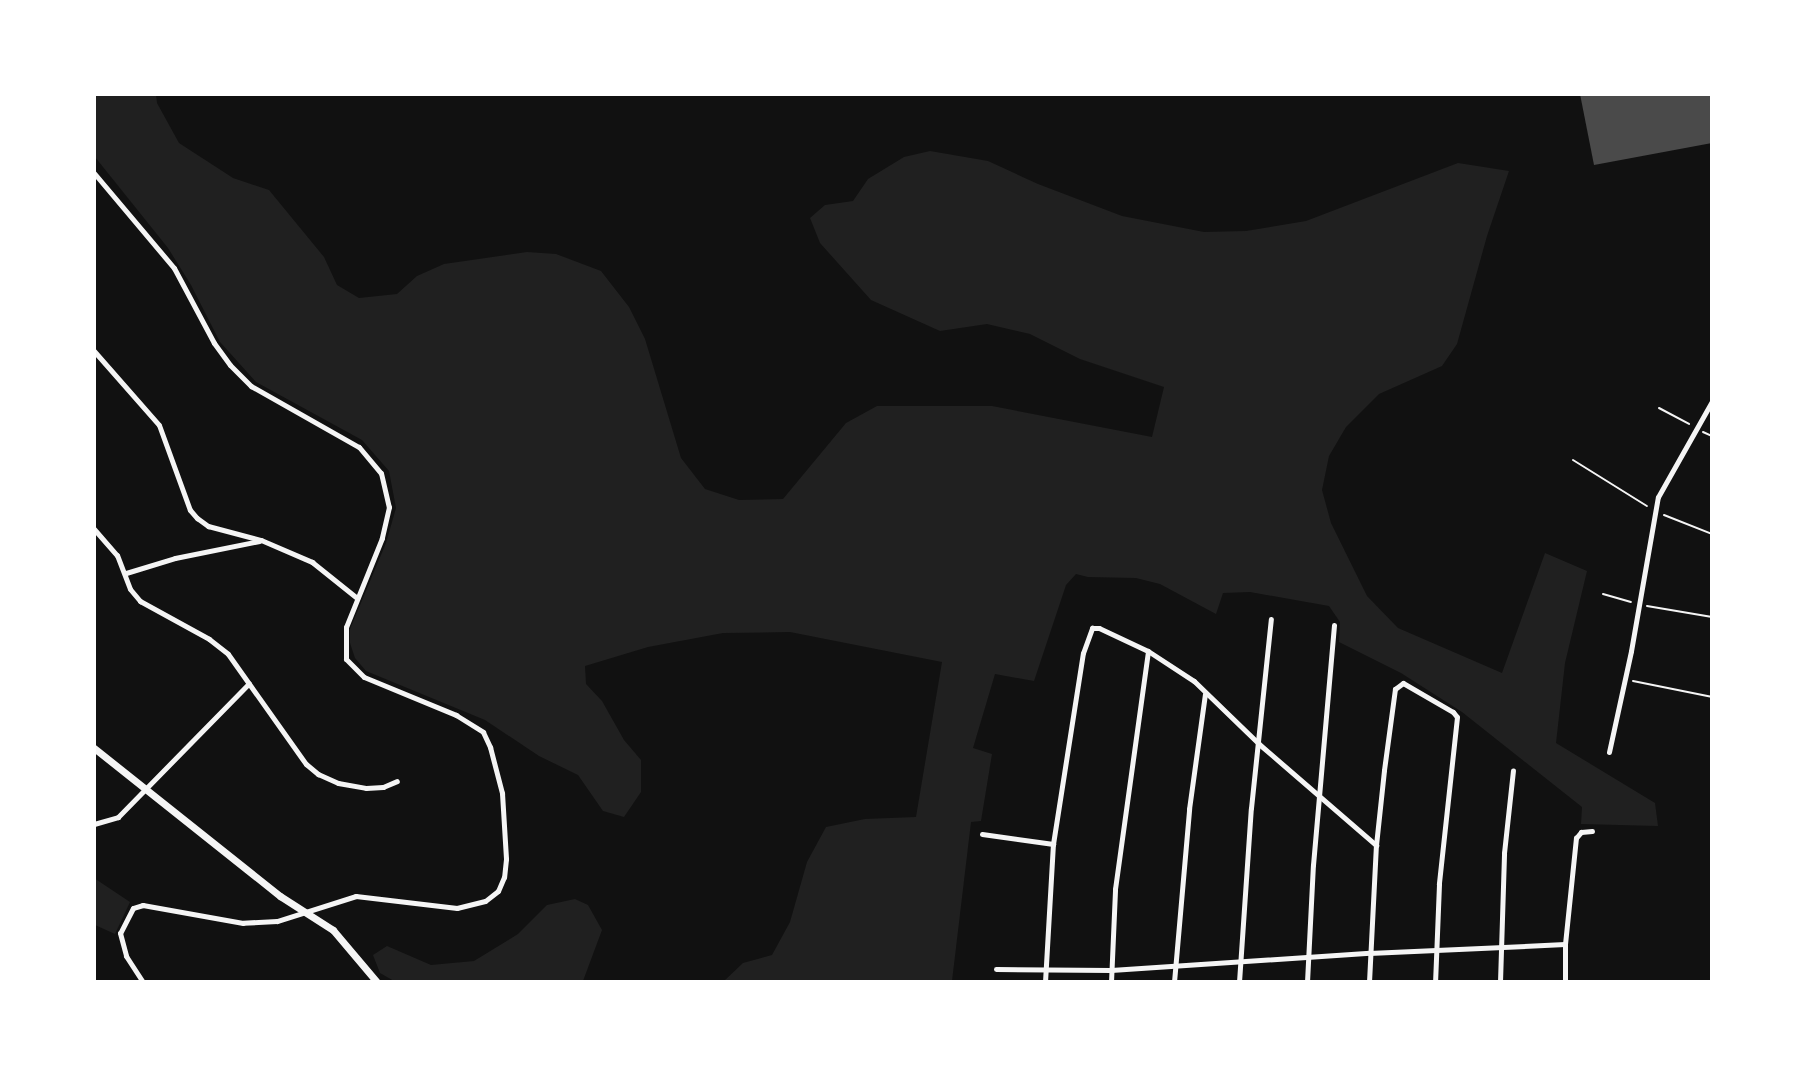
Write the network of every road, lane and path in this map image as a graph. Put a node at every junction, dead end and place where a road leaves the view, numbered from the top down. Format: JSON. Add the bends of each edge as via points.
{"nodes":[{"id":1,"x":94,"y":173,"type":"edge"},
{"id":2,"x":94,"y":351,"type":"edge"},
{"id":3,"x":1712,"y":401,"type":"edge"},
{"id":4,"x":1659,"y":408,"type":"dead end"},
{"id":5,"x":1696,"y":428,"type":"junction"},
{"id":6,"x":1712,"y":436,"type":"edge"},
{"id":7,"x":1573,"y":460,"type":"dead end"},
{"id":8,"x":1656,"y":513,"type":"junction"},
{"id":9,"x":94,"y":529,"type":"edge"},
{"id":10,"x":1712,"y":534,"type":"edge"},
{"id":11,"x":261,"y":540,"type":"junction"},
{"id":12,"x":126,"y":573,"type":"junction"},
{"id":13,"x":1602,"y":594,"type":"dead end"},
{"id":14,"x":357,"y":598,"type":"junction"},
{"id":15,"x":1638,"y":604,"type":"junction"},
{"id":16,"x":1712,"y":617,"type":"edge"},
{"id":17,"x":1271,"y":619,"type":"dead end"},
{"id":18,"x":1334,"y":625,"type":"dead end"},
{"id":19,"x":1147,"y":651,"type":"junction"},
{"id":20,"x":1625,"y":679,"type":"junction"},
{"id":21,"x":249,"y":683,"type":"junction"},
{"id":22,"x":1205,"y":694,"type":"junction"},
{"id":23,"x":1712,"y":697,"type":"edge"},
{"id":24,"x":1259,"y":744,"type":"junction"},
{"id":25,"x":94,"y":748,"type":"edge"},
{"id":26,"x":1609,"y":752,"type":"dead end"},
{"id":27,"x":1513,"y":770,"type":"dead end"},
{"id":28,"x":397,"y":781,"type":"dead end"},
{"id":29,"x":145,"y":788,"type":"junction"},
{"id":30,"x":1321,"y":797,"type":"junction"},
{"id":31,"x":94,"y":824,"type":"edge"},
{"id":32,"x":1592,"y":831,"type":"dead end"},
{"id":33,"x":982,"y":834,"type":"dead end"},
{"id":34,"x":1053,"y":844,"type":"junction"},
{"id":35,"x":1376,"y":845,"type":"junction"},
{"id":36,"x":310,"y":913,"type":"junction"},
{"id":37,"x":1564,"y":944,"type":"junction"},
{"id":38,"x":1502,"y":947,"type":"junction"},
{"id":39,"x":1435,"y":950,"type":"junction"},
{"id":40,"x":1369,"y":953,"type":"junction"},
{"id":41,"x":1309,"y":956,"type":"junction"},
{"id":42,"x":1239,"y":961,"type":"junction"},
{"id":43,"x":1176,"y":967,"type":"junction"},
{"id":44,"x":1045,"y":968,"type":"junction"},
{"id":45,"x":996,"y":970,"type":"dead end"},
{"id":46,"x":1111,"y":970,"type":"junction"},
{"id":47,"x":143,"y":982,"type":"edge"},
{"id":48,"x":377,"y":982,"type":"edge"},
{"id":49,"x":1045,"y":982,"type":"edge"},
{"id":50,"x":1111,"y":982,"type":"edge"},
{"id":51,"x":1174,"y":982,"type":"edge"},
{"id":52,"x":1239,"y":982,"type":"edge"},
{"id":53,"x":1307,"y":982,"type":"edge"},
{"id":54,"x":1368,"y":982,"type":"edge"},
{"id":55,"x":1435,"y":982,"type":"edge"},
{"id":56,"x":1500,"y":982,"type":"edge"},
{"id":57,"x":1565,"y":982,"type":"edge"}],
"edges":[{"from":1,"to":14,"type":"street","via":[[174,268],[230,365],[251,386],[359,447],[381,473],[389,507],[382,538]]},
{"from":2,"to":11,"type":"street","via":[[159,425],[197,518],[208,526]]},
{"from":3,"to":5,"type":"street"},
{"from":4,"to":5,"type":"path"},
{"from":5,"to":6,"type":"path"},
{"from":5,"to":8,"type":"street","via":[[1663,485]]},
{"from":7,"to":8,"type":"path"},
{"from":8,"to":10,"type":"path"},
{"from":8,"to":15,"type":"street"},
{"from":9,"to":12,"type":"street"},
{"from":11,"to":12,"type":"street"},
{"from":11,"to":14,"type":"street","via":[[312,562]]},
{"from":12,"to":21,"type":"street","via":[[139,601],[228,653]]},
{"from":13,"to":15,"type":"path"},
{"from":14,"to":36,"type":"street","via":[[344,644],[346,659],[354,670],[456,715],[483,732],[502,793],[504,877],[498,891],[471,906],[356,897]]},
{"from":15,"to":16,"type":"path"},
{"from":15,"to":20,"type":"street"},
{"from":17,"to":24,"type":"street"},
{"from":18,"to":30,"type":"street"},
{"from":19,"to":22,"type":"street","via":[[1194,681]]},
{"from":19,"to":34,"type":"street","via":[[1092,628],[1083,653]]},
{"from":19,"to":46,"type":"street","via":[[1118,862]]},
{"from":20,"to":23,"type":"path"},
{"from":20,"to":26,"type":"street"},
{"from":21,"to":28,"type":"street","via":[[306,764],[318,774],[366,788]]},
{"from":21,"to":29,"type":"street"},
{"from":22,"to":24,"type":"street"},
{"from":22,"to":43,"type":"street","via":[[1183,864]]},
{"from":24,"to":30,"type":"street"},
{"from":24,"to":42,"type":"street"},
{"from":25,"to":29,"type":"street"},
{"from":27,"to":38,"type":"street","via":[[1504,853]]},
{"from":29,"to":31,"type":"street","via":[[118,817]]},
{"from":29,"to":36,"type":"street","via":[[280,896]]},
{"from":30,"to":35,"type":"street"},
{"from":30,"to":41,"type":"street"},
{"from":32,"to":37,"type":"street","via":[[1581,831],[1576,838]]},
{"from":33,"to":34,"type":"street"},
{"from":34,"to":44,"type":"street"},
{"from":35,"to":39,"type":"street","via":[[1392,703],[1396,686],[1403,683],[1457,718]]},
{"from":35,"to":40,"type":"street"},
{"from":36,"to":47,"type":"street","via":[[243,923],[158,906],[133,908],[120,933],[121,943]]},
{"from":36,"to":48,"type":"street","via":[[333,930]]},
{"from":37,"to":38,"type":"street"},
{"from":37,"to":57,"type":"street"},
{"from":38,"to":39,"type":"street"},
{"from":38,"to":56,"type":"street"},
{"from":39,"to":40,"type":"street"},
{"from":39,"to":55,"type":"street"},
{"from":40,"to":41,"type":"street"},
{"from":40,"to":54,"type":"street"},
{"from":41,"to":42,"type":"street"},
{"from":41,"to":53,"type":"street"},
{"from":42,"to":43,"type":"street"},
{"from":42,"to":52,"type":"street"},
{"from":43,"to":46,"type":"street"},
{"from":43,"to":51,"type":"street"},
{"from":44,"to":45,"type":"street"},
{"from":44,"to":46,"type":"street"},
{"from":44,"to":49,"type":"street"},
{"from":46,"to":50,"type":"street"}]}
